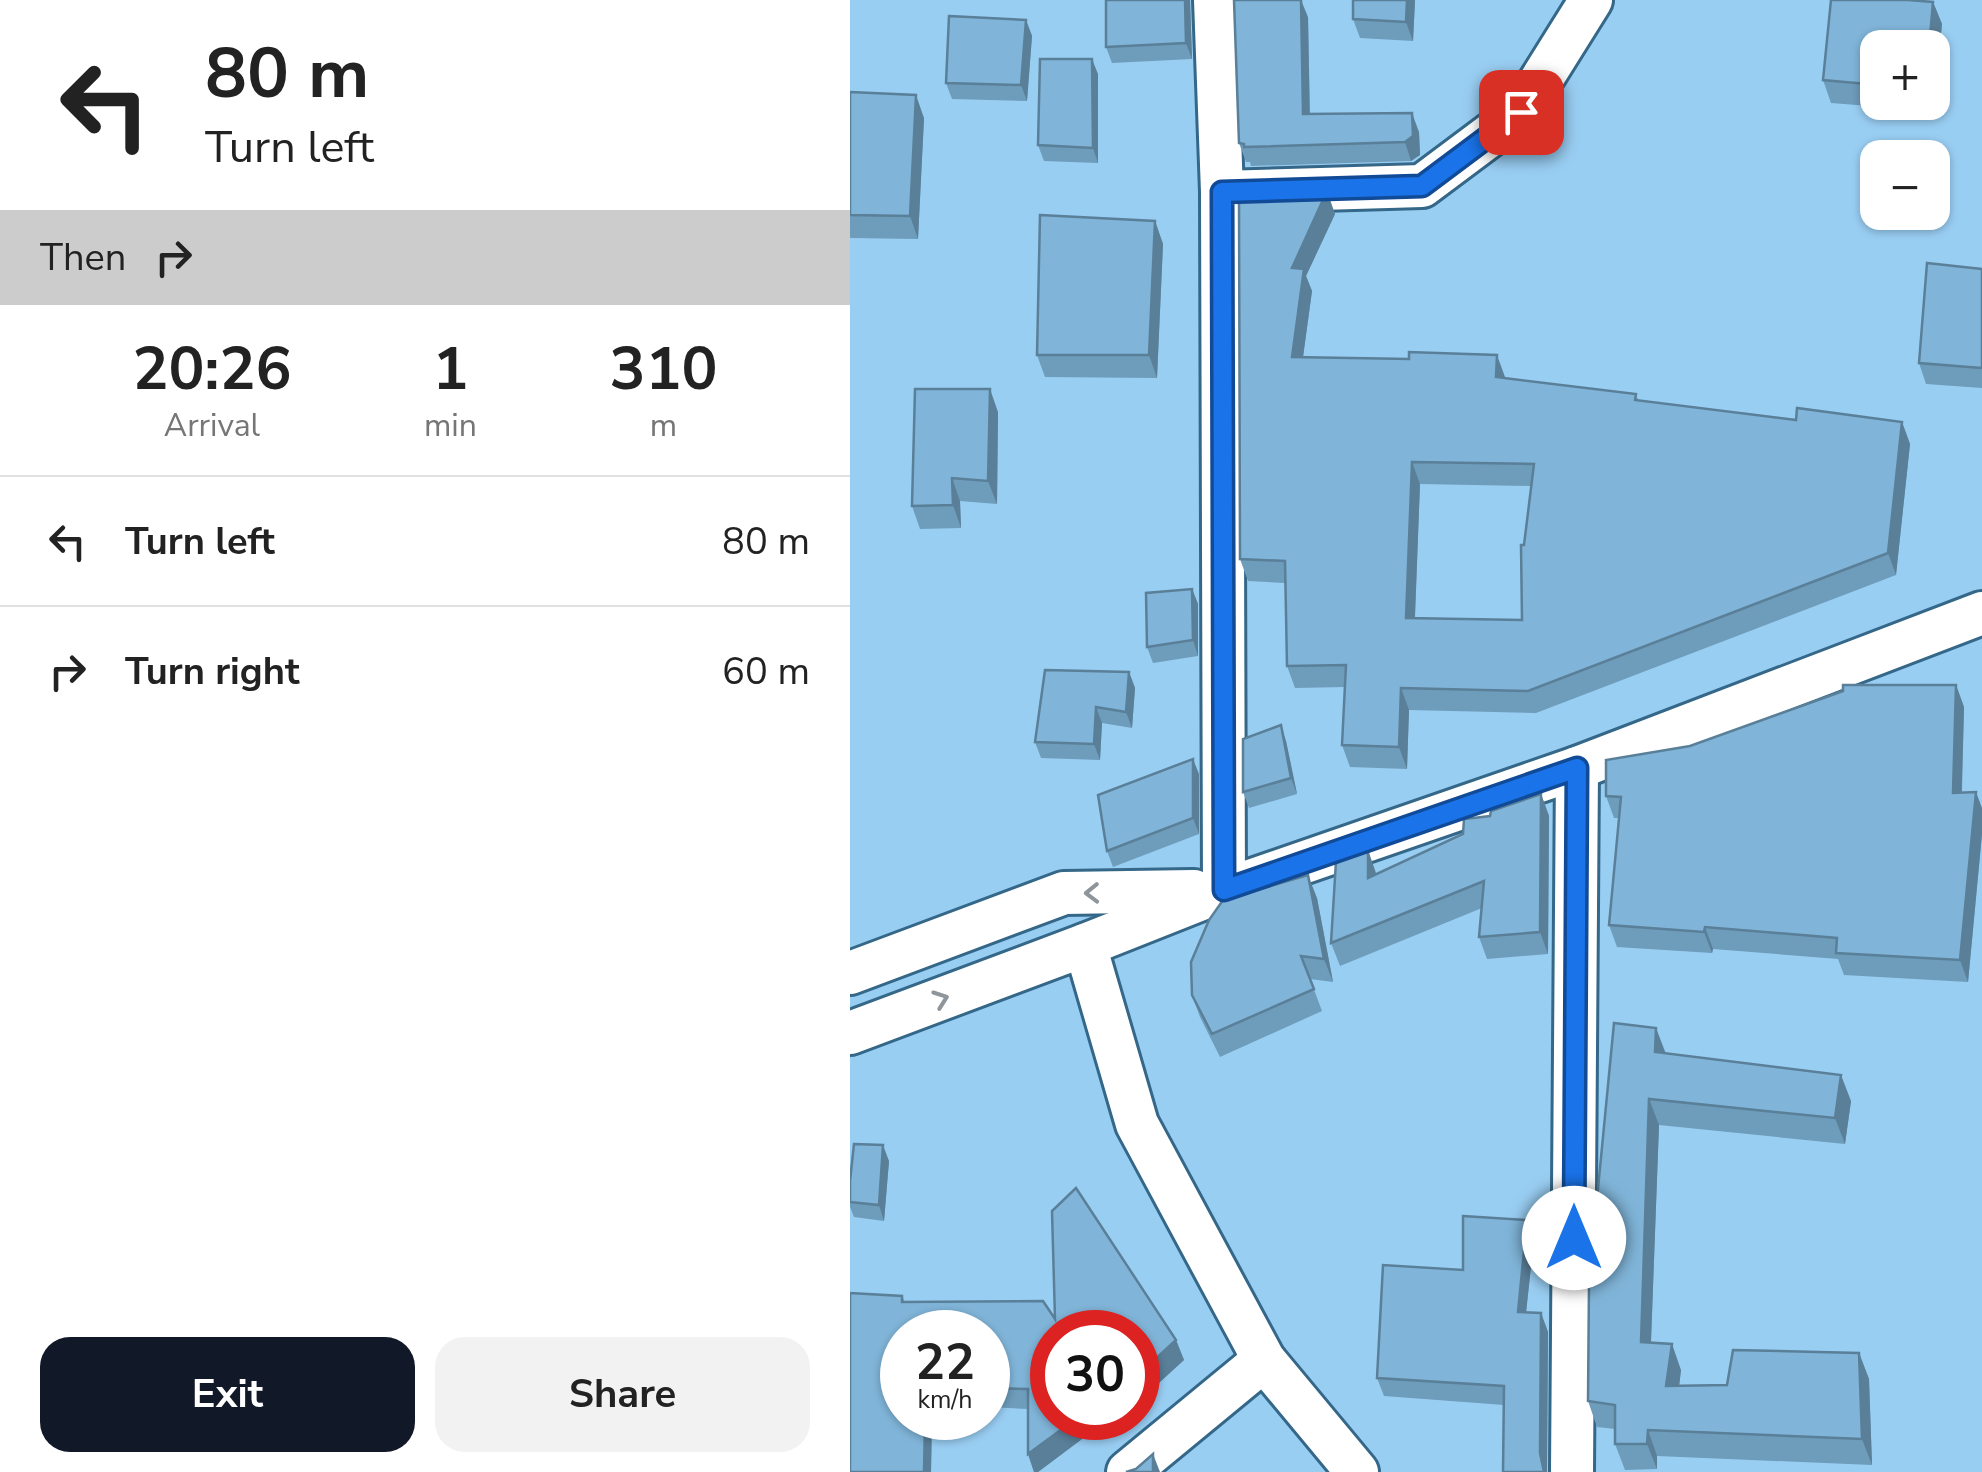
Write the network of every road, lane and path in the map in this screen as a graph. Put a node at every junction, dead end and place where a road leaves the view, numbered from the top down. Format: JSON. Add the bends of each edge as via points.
{"nodes":[{"id":1,"x":1215,"y":0,"type":"edge"},
{"id":2,"x":1591,"y":0,"type":"edge"},
{"id":3,"x":1222,"y":192,"type":"junction"},
{"id":4,"x":1982,"y":613,"type":"edge"},
{"id":5,"x":1577,"y":768,"type":"junction"},
{"id":6,"x":1224,"y":890,"type":"junction"},
{"id":7,"x":1085,"y":945,"type":"junction"},
{"id":8,"x":850,"y":973,"type":"edge"},
{"id":9,"x":850,"y":1033,"type":"edge"},
{"id":10,"x":1264,"y":1360,"type":"junction"},
{"id":11,"x":1128,"y":1472,"type":"edge"},
{"id":12,"x":1357,"y":1472,"type":"edge"},
{"id":13,"x":1572,"y":1472,"type":"edge"}],
"edges":[{"from":1,"to":3,"type":"street"},
{"from":2,"to":3,"type":"street","via":[[1521,112],[1422,186]]},
{"from":3,"to":6,"type":"street"},
{"from":4,"to":5,"type":"street"},
{"from":5,"to":6,"type":"street"},
{"from":5,"to":13,"type":"street"},
{"from":6,"to":7,"type":"street"},
{"from":6,"to":8,"type":"street","one_way":true,"via":[[1064,894]]},
{"from":9,"to":7,"type":"street","one_way":true},
{"from":7,"to":10,"type":"street","via":[[1137,1124]]},
{"from":10,"to":11,"type":"street"},
{"from":10,"to":12,"type":"street"}]}
